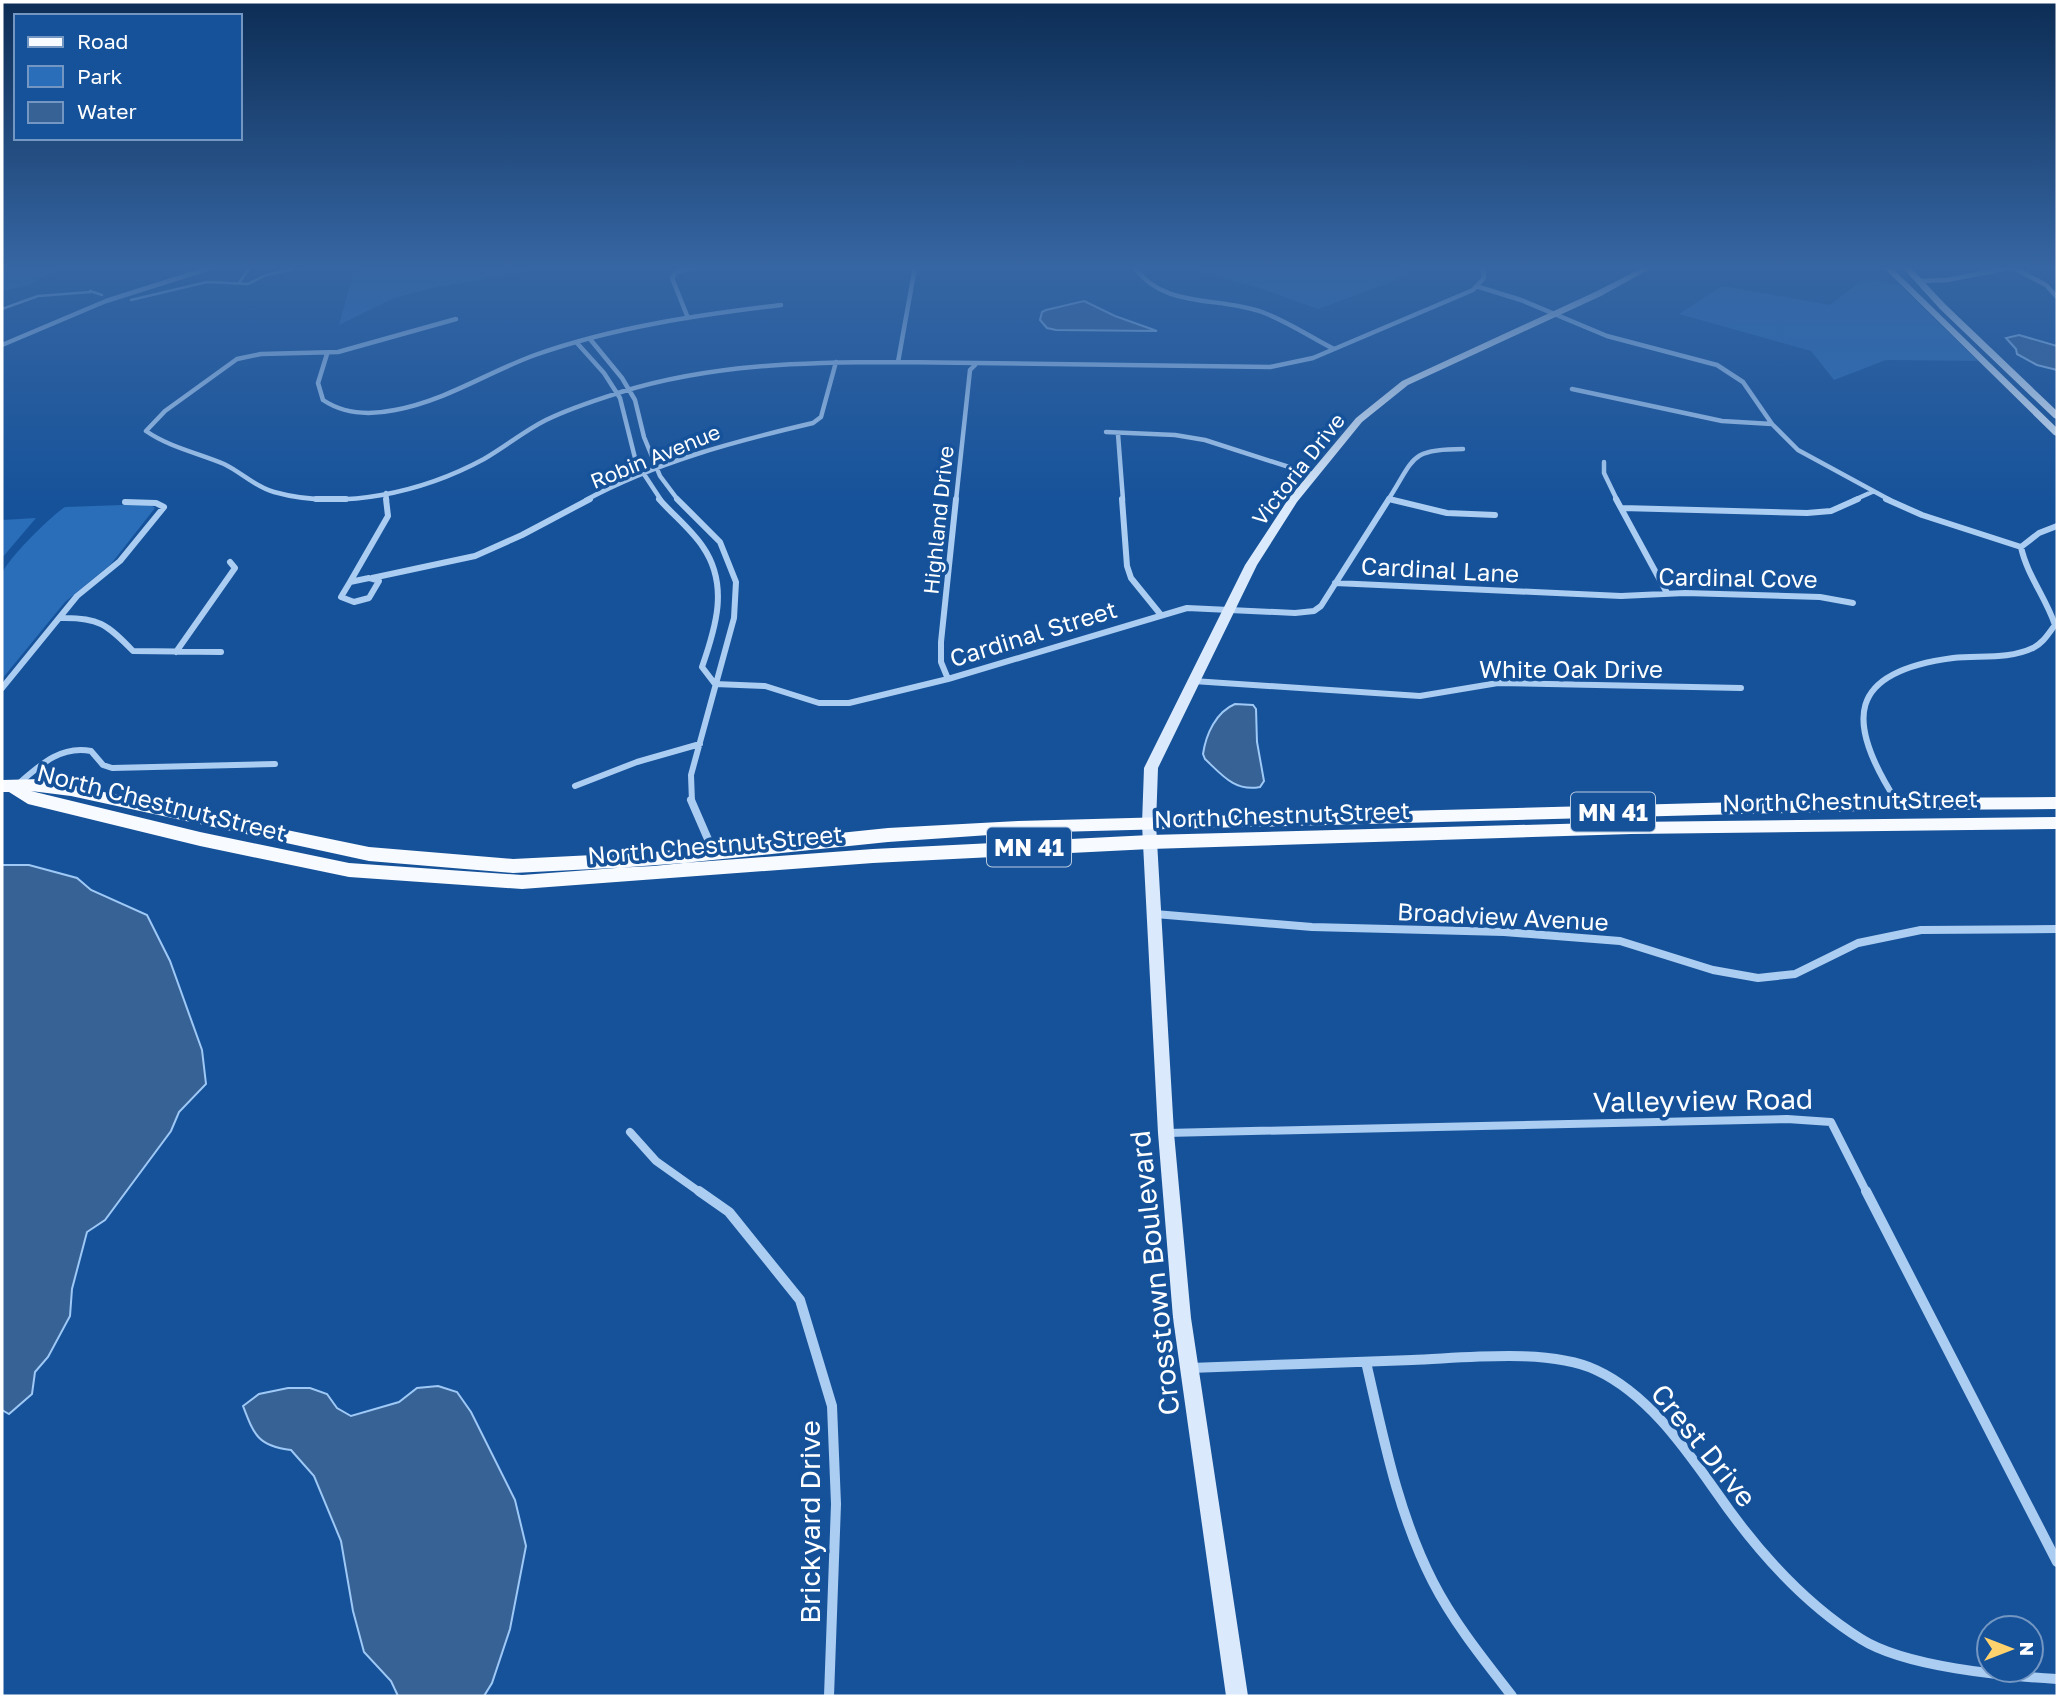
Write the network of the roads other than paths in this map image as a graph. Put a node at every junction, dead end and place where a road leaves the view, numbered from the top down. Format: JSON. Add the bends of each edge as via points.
{"nodes":[{"id":1,"x":363,"y":346,"type":"edge"},
{"id":2,"x":566,"y":346,"type":"edge"},
{"id":3,"x":580,"y":346,"type":"edge"},
{"id":4,"x":596,"y":346,"type":"edge"},
{"id":5,"x":901,"y":346,"type":"edge"},
{"id":6,"x":1329,"y":346,"type":"edge"},
{"id":7,"x":1340,"y":346,"type":"edge"},
{"id":8,"x":1484,"y":346,"type":"edge"},
{"id":9,"x":1652,"y":346,"type":"edge"},
{"id":10,"x":1968,"y":346,"type":"edge"},
{"id":11,"x":1985,"y":346,"type":"edge"},
{"id":12,"x":1334,"y":349,"type":"junction"},
{"id":13,"x":327,"y":354,"type":"junction"},
{"id":14,"x":836,"y":362,"type":"junction"},
{"id":15,"x":898,"y":362,"type":"junction"},
{"id":16,"x":975,"y":365,"type":"junction"},
{"id":17,"x":1572,"y":389,"type":"dead end"},
{"id":18,"x":630,"y":390,"type":"junction"},
{"id":19,"x":619,"y":394,"type":"junction"},
{"id":20,"x":387,"y":411,"type":"junction"},
{"id":21,"x":2057,"y":416,"type":"edge"},
{"id":22,"x":388,"y":421,"type":"dead end"},
{"id":23,"x":1772,"y":424,"type":"junction"},
{"id":24,"x":1106,"y":432,"type":"dead end"},
{"id":25,"x":2057,"y":433,"type":"edge"},
{"id":26,"x":1118,"y":434,"type":"junction"},
{"id":27,"x":1462,"y":449,"type":"dead end"},
{"id":28,"x":1604,"y":462,"type":"dead end"},
{"id":29,"x":658,"y":471,"type":"junction"},
{"id":30,"x":1314,"y":475,"type":"junction"},
{"id":31,"x":643,"y":476,"type":"junction"},
{"id":32,"x":1872,"y":492,"type":"junction"},
{"id":33,"x":386,"y":493,"type":"junction"},
{"id":34,"x":1389,"y":499,"type":"junction"},
{"id":35,"x":124,"y":502,"type":"dead end"},
{"id":36,"x":1622,"y":508,"type":"junction"},
{"id":37,"x":1495,"y":515,"type":"dead end"},
{"id":38,"x":2057,"y":526,"type":"edge"},
{"id":39,"x":2021,"y":547,"type":"junction"},
{"id":40,"x":230,"y":562,"type":"dead end"},
{"id":41,"x":372,"y":578,"type":"junction"},
{"id":42,"x":350,"y":582,"type":"junction"},
{"id":43,"x":1335,"y":583,"type":"junction"},
{"id":44,"x":1667,"y":593,"type":"junction"},
{"id":45,"x":1621,"y":596,"type":"joint"},
{"id":46,"x":1853,"y":603,"type":"dead end"},
{"id":47,"x":1229,"y":609,"type":"junction"},
{"id":48,"x":1161,"y":615,"type":"junction"},
{"id":49,"x":60,"y":618,"type":"junction"},
{"id":50,"x":176,"y":652,"type":"junction"},
{"id":51,"x":221,"y":652,"type":"dead end"},
{"id":52,"x":948,"y":679,"type":"junction"},
{"id":53,"x":1194,"y":681,"type":"junction"},
{"id":54,"x":715,"y":684,"type":"junction"},
{"id":55,"x":2,"y":688,"type":"edge"},
{"id":56,"x":1741,"y":688,"type":"dead end"},
{"id":57,"x":700,"y":744,"type":"junction"},
{"id":58,"x":275,"y":764,"type":"dead end"},
{"id":59,"x":575,"y":786,"type":"dead end"},
{"id":60,"x":8,"y":787,"type":"edge"},
{"id":61,"x":2057,"y":803,"type":"edge"},
{"id":62,"x":1899,"y":804,"type":"junction"},
{"id":63,"x":2057,"y":822,"type":"edge"},
{"id":64,"x":1150,"y":833,"type":"junction"},
{"id":65,"x":714,"y":853,"type":"junction"},
{"id":66,"x":1155,"y":914,"type":"junction"},
{"id":67,"x":2057,"y":929,"type":"edge"},
{"id":68,"x":630,"y":1132,"type":"dead end"},
{"id":69,"x":1166,"y":1133,"type":"junction"},
{"id":70,"x":1366,"y":1362,"type":"junction"},
{"id":71,"x":1190,"y":1368,"type":"junction"},
{"id":72,"x":2057,"y":1562,"type":"edge"},
{"id":73,"x":2057,"y":1679,"type":"edge"},
{"id":74,"x":829,"y":1696,"type":"edge"},
{"id":75,"x":1237,"y":1696,"type":"edge"},
{"id":76,"x":1512,"y":1696,"type":"edge"}],
"edges":[{"from":1,"to":13,"type":"street"},
{"from":2,"to":20,"type":"street","via":[[512,363],[428,400]]},
{"from":3,"to":19,"type":"street"},
{"from":4,"to":18,"type":"street"},
{"from":5,"to":15,"type":"street"},
{"from":6,"to":12,"type":"street"},
{"from":7,"to":12,"type":"street"},
{"from":8,"to":30,"type":"street","name":"Victoria Drive","via":[[1405,383],[1359,420]]},
{"from":9,"to":23,"type":"street","via":[[1727,370],[1743,382]]},
{"from":10,"to":25,"type":"street"},
{"from":11,"to":21,"type":"street"},
{"from":12,"to":16,"type":"street","via":[[1270,367]]},
{"from":13,"to":20,"type":"street","via":[[318,383],[323,400],[344,409]]},
{"from":13,"to":33,"type":"street","via":[[234,360],[154,420],[146,431],[278,493],[328,498]]},
{"from":14,"to":15,"type":"street"},
{"from":14,"to":18,"type":"street","via":[[709,373]]},
{"from":14,"to":29,"type":"street","name":"Robin Avenue","via":[[817,421],[733,442]]},
{"from":15,"to":16,"type":"street"},
{"from":16,"to":52,"type":"street","name":"Highland Drive","via":[[941,642],[941,662]]},
{"from":17,"to":23,"type":"street","via":[[1711,420]]},
{"from":18,"to":19,"type":"street"},
{"from":18,"to":29,"type":"street"},
{"from":19,"to":31,"type":"street"},
{"from":19,"to":33,"type":"street","via":[[546,420],[467,467]]},
{"from":20,"to":22,"type":"street"},
{"from":23,"to":32,"type":"street","via":[[1798,450]]},
{"from":24,"to":26,"type":"street"},
{"from":26,"to":30,"type":"street","via":[[1205,440]]},
{"from":26,"to":48,"type":"street","via":[[1127,566],[1131,578]]},
{"from":27,"to":34,"type":"street","via":[[1420,453]]},
{"from":28,"to":36,"type":"street","via":[[1605,478]]},
{"from":29,"to":31,"type":"street","name":"Robin Avenue"},
{"from":29,"to":54,"type":"street","via":[[683,507],[720,542],[736,582],[734,618]]},
{"from":30,"to":47,"type":"street","name":"Victoria Drive","via":[[1277,524]]},
{"from":31,"to":41,"type":"street","name":"Robin Avenue","via":[[611,487],[475,556]]},
{"from":31,"to":54,"type":"street","via":[[713,560],[719,610],[702,667]]},
{"from":32,"to":36,"type":"street","via":[[1831,511],[1807,513]]},
{"from":32,"to":39,"type":"street","via":[[1922,515]]},
{"from":33,"to":42,"type":"street","via":[[388,516]]},
{"from":34,"to":37,"type":"street","via":[[1447,513]]},
{"from":34,"to":43,"type":"street"},
{"from":35,"to":49,"type":"street","via":[[164,507],[120,561],[77,596]]},
{"from":36,"to":44,"type":"street"},
{"from":38,"to":39,"type":"street","via":[[2032,536]]},
{"from":39,"to":62,"type":"street","via":[[2055,625],[2042,642],[2009,654],[1951,658],[1904,669],[1876,684],[1867,696],[1860,718],[1862,735],[1880,778]]},
{"from":40,"to":50,"type":"street","via":[[235,568]]},
{"from":41,"to":42,"type":"street","name":"Robin Avenue"},
{"from":41,"to":42,"type":"street","via":[[379,581],[369,598],[361,601],[341,597]]},
{"from":43,"to":45,"type":"street","name":"Cardinal Lane"},
{"from":43,"to":47,"type":"street","name":"Cardinal Lane","via":[[1321,606],[1309,612]]},
{"from":44,"to":45,"type":"street","name":"Cardinal Cove"},
{"from":44,"to":46,"type":"street","name":"Cardinal Cove","via":[[1821,597]]},
{"from":47,"to":48,"type":"street","name":"Cardinal Street","via":[[1198,607]]},
{"from":47,"to":53,"type":"street","name":"Victoria Drive"},
{"from":48,"to":52,"type":"street","name":"Cardinal Street"},
{"from":49,"to":50,"type":"street","via":[[104,621],[133,651]]},
{"from":49,"to":55,"type":"street"},
{"from":50,"to":51,"type":"street"},
{"from":52,"to":54,"type":"street","name":"Cardinal Street","via":[[849,703],[819,703],[765,686]]},
{"from":53,"to":56,"type":"street","name":"White Oak Drive","via":[[1420,696],[1498,683]]},
{"from":53,"to":64,"type":"street","name":"Victoria Drive","via":[[1151,768]]},
{"from":54,"to":57,"type":"street"},
{"from":57,"to":59,"type":"street"},
{"from":57,"to":65,"type":"street","via":[[690,797]]},
{"from":58,"to":60,"type":"street","via":[[112,768],[91,751],[76,749],[52,757]]},
{"from":60,"to":64,"type":"main road","name":"North Chestnut Street","number":"MN 41","via":[[28,798],[349,870],[464,880],[596,879]]},
{"from":60,"to":65,"type":"main road","name":"North Chestnut Street","number":"MN 41","via":[[41,785],[71,790],[369,855],[440,862],[548,865]]},
{"from":61,"to":62,"type":"main road","name":"North Chestnut Street","number":"MN 41"},
{"from":62,"to":64,"type":"main road","name":"North Chestnut Street","number":"MN 41"},
{"from":63,"to":64,"type":"main road","name":"North Chestnut Street","number":"MN 41"},
{"from":64,"to":65,"type":"main road","name":"North Chestnut Street","number":"MN 41","via":[[1018,827]]},
{"from":64,"to":66,"type":"street","name":"Crosstown Boulevard"},
{"from":66,"to":67,"type":"street","name":"Broadview Avenue","via":[[1312,927],[1504,932],[1620,941],[1713,970],[1758,978],[1795,974],[1858,943],[1921,930]]},
{"from":66,"to":69,"type":"street","name":"Crosstown Boulevard"},
{"from":68,"to":74,"type":"street","name":"Brickyard Drive","via":[[656,1161],[729,1212],[800,1300],[832,1406],[836,1504]]},
{"from":69,"to":71,"type":"street","name":"Crosstown Boulevard"},
{"from":69,"to":72,"type":"street","name":"Valleyview Road","via":[[1787,1119],[1831,1122]]},
{"from":70,"to":71,"type":"street","name":"Crest Drive"},
{"from":70,"to":73,"type":"street","name":"Crest Drive","via":[[1569,1359],[1597,1370],[1631,1390],[1690,1455],[1748,1538],[1804,1594],[1862,1640],[1903,1657],[2005,1676]]},
{"from":70,"to":76,"type":"street","via":[[1396,1486],[1424,1564],[1467,1639]]},
{"from":71,"to":75,"type":"street","name":"Crosstown Boulevard"}]}
